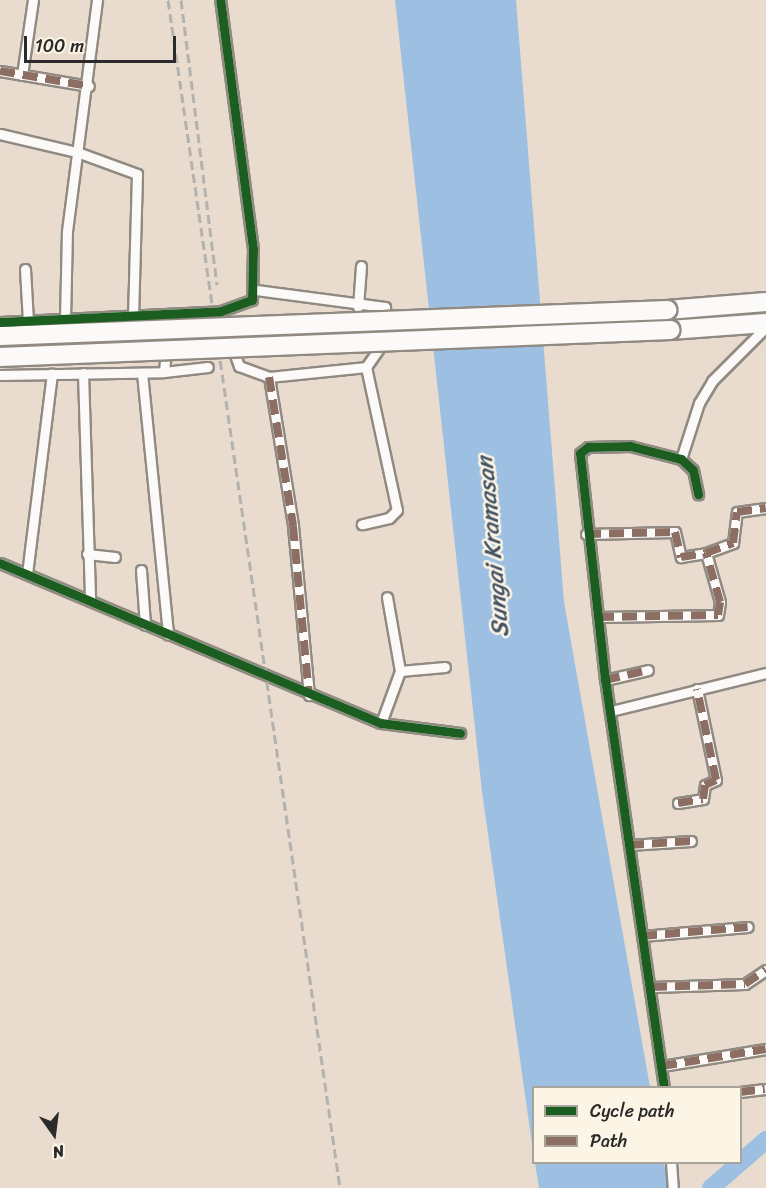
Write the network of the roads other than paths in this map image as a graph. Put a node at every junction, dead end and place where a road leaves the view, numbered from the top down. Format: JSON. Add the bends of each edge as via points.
{"nodes":[{"id":1,"x":33,"y":0,"type":"edge"},
{"id":2,"x":98,"y":0,"type":"edge"},
{"id":3,"x":220,"y":0,"type":"edge"},
{"id":4,"x":0,"y":71,"type":"edge"},
{"id":5,"x":22,"y":75,"type":"junction"},
{"id":6,"x":89,"y":86,"type":"junction"},
{"id":7,"x":0,"y":134,"type":"edge"},
{"id":8,"x":77,"y":152,"type":"junction"},
{"id":9,"x":361,"y":266,"type":"dead end"},
{"id":10,"x":26,"y":269,"type":"dead end"},
{"id":11,"x":256,"y":290,"type":"junction"},
{"id":12,"x":766,"y":302,"type":"edge"},
{"id":13,"x":358,"y":307,"type":"junction"},
{"id":14,"x":221,"y":311,"type":"junction"},
{"id":15,"x":169,"y":313,"type":"junction"},
{"id":16,"x":133,"y":316,"type":"junction"},
{"id":17,"x":64,"y":318,"type":"junction"},
{"id":18,"x":28,"y":321,"type":"junction"},
{"id":19,"x":0,"y":322,"type":"edge"},
{"id":20,"x":766,"y":325,"type":"edge"},
{"id":21,"x":0,"y":336,"type":"edge"},
{"id":22,"x":0,"y":357,"type":"edge"},
{"id":23,"x":208,"y":367,"type":"dead end"},
{"id":24,"x":366,"y":367,"type":"junction"},
{"id":25,"x":164,"y":372,"type":"junction"},
{"id":26,"x":83,"y":373,"type":"junction"},
{"id":27,"x":142,"y":373,"type":"junction"},
{"id":28,"x":52,"y":374,"type":"junction"},
{"id":29,"x":0,"y":375,"type":"edge"},
{"id":30,"x":269,"y":377,"type":"junction"},
{"id":31,"x":681,"y":459,"type":"junction"},
{"id":32,"x":698,"y":494,"type":"dead end"},
{"id":33,"x":766,"y":508,"type":"edge"},
{"id":34,"x":362,"y":524,"type":"dead end"},
{"id":35,"x":586,"y":534,"type":"junction"},
{"id":36,"x":706,"y":553,"type":"junction"},
{"id":37,"x":87,"y":554,"type":"junction"},
{"id":38,"x":115,"y":557,"type":"dead end"},
{"id":39,"x":0,"y":563,"type":"edge"},
{"id":40,"x":141,"y":570,"type":"dead end"},
{"id":41,"x":27,"y":574,"type":"junction"},
{"id":42,"x":387,"y":597,"type":"dead end"},
{"id":43,"x":90,"y":601,"type":"junction"},
{"id":44,"x":598,"y":617,"type":"junction"},
{"id":45,"x":145,"y":625,"type":"junction"},
{"id":46,"x":168,"y":635,"type":"junction"},
{"id":47,"x":445,"y":666,"type":"dead end"},
{"id":48,"x":648,"y":670,"type":"dead end"},
{"id":49,"x":400,"y":671,"type":"junction"},
{"id":50,"x":766,"y":672,"type":"edge"},
{"id":51,"x":605,"y":680,"type":"junction"},
{"id":52,"x":697,"y":689,"type":"junction"},
{"id":53,"x":309,"y":695,"type":"junction"},
{"id":54,"x":611,"y":711,"type":"junction"},
{"id":55,"x":381,"y":723,"type":"junction"},
{"id":56,"x":460,"y":733,"type":"dead end"},
{"id":57,"x":678,"y":803,"type":"dead end"},
{"id":58,"x":691,"y":841,"type":"dead end"},
{"id":59,"x":629,"y":845,"type":"junction"},
{"id":60,"x":748,"y":927,"type":"dead end"},
{"id":61,"x":642,"y":936,"type":"junction"},
{"id":62,"x":766,"y":970,"type":"edge"},
{"id":63,"x":652,"y":987,"type":"junction"},
{"id":64,"x":766,"y":1049,"type":"edge"},
{"id":65,"x":662,"y":1066,"type":"junction"},
{"id":66,"x":664,"y":1086,"type":"edge"},
{"id":67,"x":765,"y":1089,"type":"edge"},
{"id":68,"x":742,"y":1092,"type":"edge"},
{"id":69,"x":671,"y":1164,"type":"edge"},
{"id":70,"x":674,"y":1188,"type":"edge"}],
"edges":[{"from":1,"to":5,"type":"street"},
{"from":2,"to":6,"type":"street"},
{"from":3,"to":11,"type":"street"},
{"from":4,"to":5,"type":"street"},
{"from":5,"to":6,"type":"street"},
{"from":6,"to":8,"type":"street"},
{"from":7,"to":8,"type":"street"},
{"from":8,"to":16,"type":"street","via":[[137,174]]},
{"from":8,"to":17,"type":"street"},
{"from":9,"to":13,"type":"street"},
{"from":10,"to":18,"type":"street"},
{"from":11,"to":13,"type":"street"},
{"from":11,"to":14,"type":"street","via":[[244,304]]},
{"from":12,"to":21,"type":"highway","bridge":true,"via":[[667,310]]},
{"from":13,"to":24,"type":"street","via":[[389,311],[382,350]]},
{"from":14,"to":15,"type":"street"},
{"from":14,"to":30,"type":"street","via":[[235,361]]},
{"from":15,"to":16,"type":"street"},
{"from":15,"to":25,"type":"street"},
{"from":16,"to":17,"type":"street"},
{"from":17,"to":18,"type":"street"},
{"from":18,"to":19,"type":"street"},
{"from":20,"to":22,"type":"highway","bridge":true},
{"from":20,"to":31,"type":"street","via":[[712,381],[699,403]]},
{"from":23,"to":25,"type":"street"},
{"from":24,"to":30,"type":"street"},
{"from":24,"to":34,"type":"street","via":[[398,510],[389,518]]},
{"from":25,"to":27,"type":"street"},
{"from":26,"to":27,"type":"street"},
{"from":26,"to":28,"type":"street"},
{"from":26,"to":37,"type":"street"},
{"from":27,"to":46,"type":"street"},
{"from":28,"to":29,"type":"street"},
{"from":28,"to":41,"type":"street"},
{"from":30,"to":53,"type":"street","via":[[293,526]]},
{"from":31,"to":32,"type":"street","via":[[693,470]]},
{"from":31,"to":35,"type":"street","via":[[640,446],[582,450]]},
{"from":33,"to":36,"type":"street","via":[[737,512],[733,543]]},
{"from":35,"to":36,"type":"street","via":[[675,532],[681,557]]},
{"from":35,"to":44,"type":"street"},
{"from":36,"to":44,"type":"street","via":[[720,602],[718,615]]},
{"from":37,"to":38,"type":"street"},
{"from":37,"to":43,"type":"street"},
{"from":39,"to":41,"type":"street"},
{"from":40,"to":45,"type":"street"},
{"from":41,"to":43,"type":"street"},
{"from":42,"to":49,"type":"street"},
{"from":43,"to":45,"type":"street"},
{"from":44,"to":51,"type":"street"},
{"from":45,"to":46,"type":"street"},
{"from":46,"to":53,"type":"street"},
{"from":47,"to":49,"type":"street"},
{"from":48,"to":51,"type":"street"},
{"from":49,"to":55,"type":"street"},
{"from":50,"to":52,"type":"street"},
{"from":51,"to":54,"type":"street"},
{"from":52,"to":54,"type":"street"},
{"from":52,"to":57,"type":"street","via":[[716,780],[705,785],[703,799]]},
{"from":53,"to":55,"type":"street"},
{"from":54,"to":59,"type":"street"},
{"from":55,"to":56,"type":"street"},
{"from":58,"to":59,"type":"street"},
{"from":59,"to":61,"type":"street"},
{"from":60,"to":61,"type":"street"},
{"from":61,"to":63,"type":"street"},
{"from":62,"to":63,"type":"street","via":[[745,984]]},
{"from":63,"to":65,"type":"street"},
{"from":64,"to":65,"type":"street"},
{"from":65,"to":66,"type":"street"},
{"from":67,"to":68,"type":"street"},
{"from":69,"to":70,"type":"street"}]}
